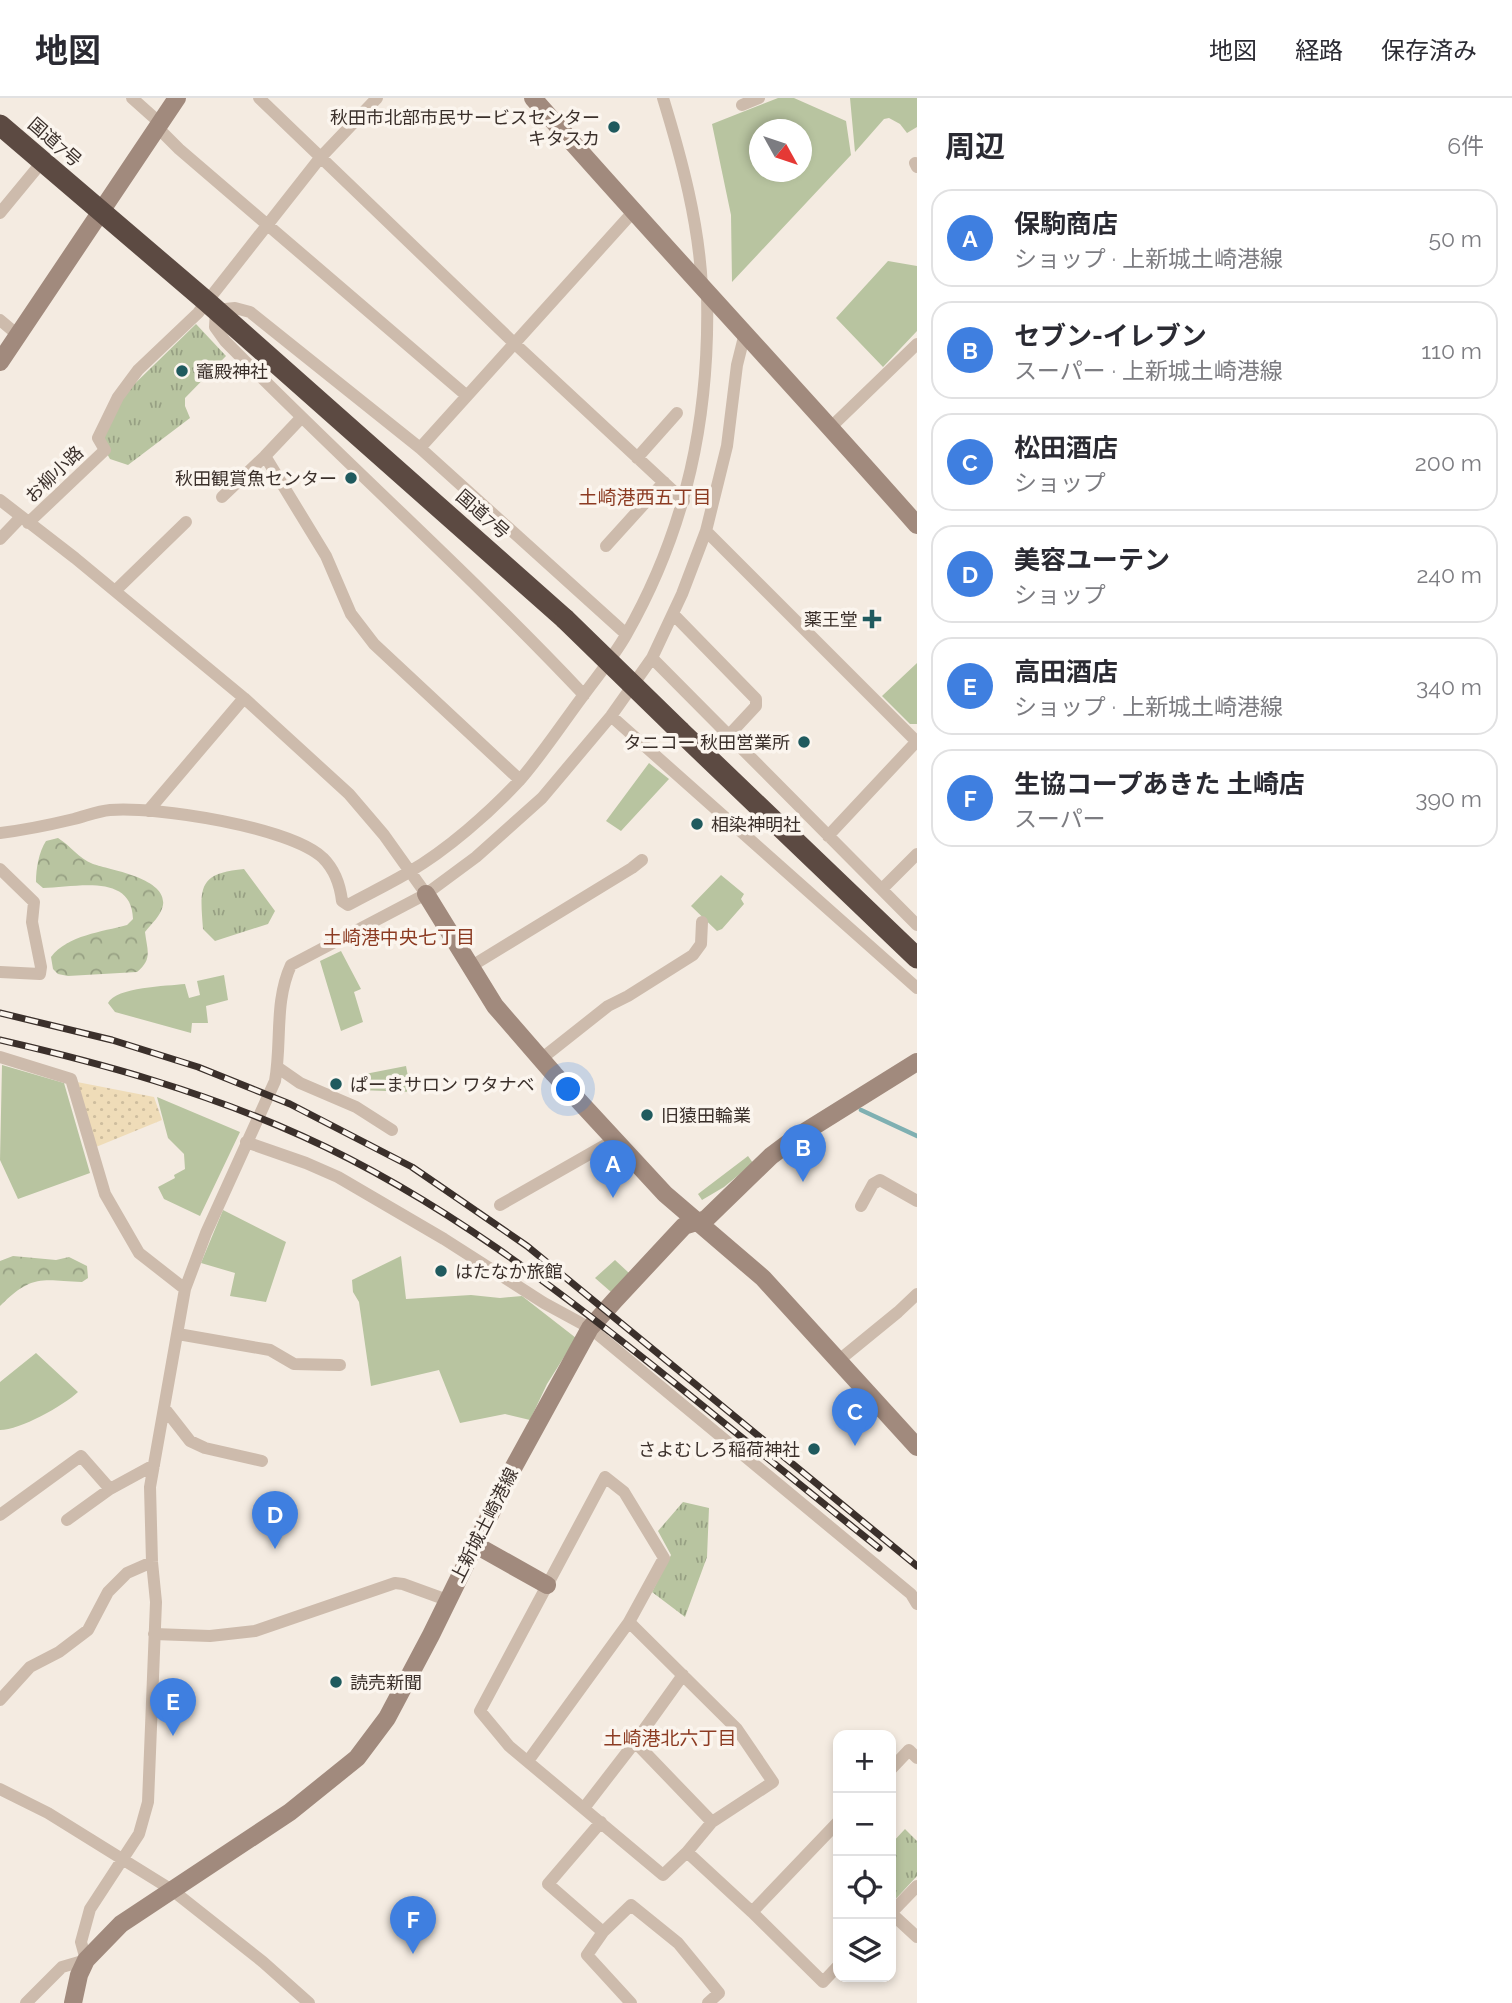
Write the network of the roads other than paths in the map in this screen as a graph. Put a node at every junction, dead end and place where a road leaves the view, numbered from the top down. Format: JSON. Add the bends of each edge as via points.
{"nodes":[{"id":1,"x":132,"y":98,"type":"edge"},
{"id":2,"x":177,"y":98,"type":"edge"},
{"id":3,"x":259,"y":98,"type":"edge"},
{"id":4,"x":377,"y":98,"type":"edge"},
{"id":5,"x":533,"y":98,"type":"edge"},
{"id":6,"x":663,"y":98,"type":"edge"},
{"id":7,"x":759,"y":98,"type":"edge"},
{"id":8,"x":742,"y":105,"type":"dead end"},
{"id":9,"x":0,"y":125,"type":"edge"},
{"id":10,"x":158,"y":125,"type":"junction"},
{"id":11,"x":320,"y":158,"type":"junction"},
{"id":12,"x":42,"y":162,"type":"junction"},
{"id":13,"x":101,"y":211,"type":"junction"},
{"id":14,"x":633,"y":212,"type":"junction"},
{"id":15,"x":0,"y":213,"type":"edge"},
{"id":16,"x":268,"y":225,"type":"junction"},
{"id":17,"x":705,"y":291,"type":"junction"},
{"id":18,"x":211,"y":305,"type":"junction"},
{"id":19,"x":0,"y":320,"type":"edge"},
{"id":20,"x":745,"y":333,"type":"junction"},
{"id":21,"x":19,"y":336,"type":"junction"},
{"id":22,"x":514,"y":344,"type":"junction"},
{"id":23,"x":917,"y":344,"type":"edge"},
{"id":24,"x":0,"y":362,"type":"edge"},
{"id":25,"x":467,"y":396,"type":"junction"},
{"id":26,"x":677,"y":414,"type":"dead end"},
{"id":27,"x":301,"y":418,"type":"junction"},
{"id":28,"x":831,"y":427,"type":"junction"},
{"id":29,"x":420,"y":448,"type":"junction"},
{"id":30,"x":265,"y":456,"type":"junction"},
{"id":31,"x":637,"y":458,"type":"junction"},
{"id":32,"x":664,"y":482,"type":"junction"},
{"id":33,"x":222,"y":497,"type":"dead end"},
{"id":34,"x":0,"y":500,"type":"edge"},
{"id":35,"x":684,"y":501,"type":"junction"},
{"id":36,"x":24,"y":520,"type":"junction"},
{"id":37,"x":186,"y":523,"type":"dead end"},
{"id":38,"x":917,"y":525,"type":"edge"},
{"id":39,"x":706,"y":531,"type":"junction"},
{"id":40,"x":0,"y":539,"type":"edge"},
{"id":41,"x":606,"y":546,"type":"dead end"},
{"id":42,"x":115,"y":591,"type":"junction"},
{"id":43,"x":673,"y":614,"type":"junction"},
{"id":44,"x":626,"y":634,"type":"junction"},
{"id":45,"x":652,"y":658,"type":"junction"},
{"id":46,"x":584,"y":695,"type":"junction"},
{"id":47,"x":244,"y":698,"type":"junction"},
{"id":48,"x":611,"y":716,"type":"junction"},
{"id":49,"x":729,"y":735,"type":"junction"},
{"id":50,"x":917,"y":741,"type":"edge"},
{"id":51,"x":520,"y":780,"type":"junction"},
{"id":52,"x":148,"y":811,"type":"junction"},
{"id":53,"x":0,"y":833,"type":"edge"},
{"id":54,"x":828,"y":836,"type":"junction"},
{"id":55,"x":917,"y":854,"type":"edge"},
{"id":56,"x":642,"y":860,"type":"dead end"},
{"id":57,"x":0,"y":869,"type":"edge"},
{"id":58,"x":411,"y":871,"type":"junction"},
{"id":59,"x":882,"y":889,"type":"junction"},
{"id":60,"x":426,"y":894,"type":"junction"},
{"id":61,"x":702,"y":922,"type":"dead end"},
{"id":62,"x":917,"y":925,"type":"edge"},
{"id":63,"x":917,"y":958,"type":"edge"},
{"id":64,"x":470,"y":967,"type":"junction"},
{"id":65,"x":0,"y":972,"type":"edge"},
{"id":66,"x":917,"y":988,"type":"edge"},
{"id":67,"x":0,"y":1057,"type":"edge"},
{"id":68,"x":541,"y":1059,"type":"junction"},
{"id":69,"x":917,"y":1062,"type":"edge"},
{"id":70,"x":277,"y":1066,"type":"junction"},
{"id":71,"x":392,"y":1130,"type":"dead end"},
{"id":72,"x":614,"y":1140,"type":"junction"},
{"id":73,"x":246,"y":1142,"type":"junction"},
{"id":74,"x":917,"y":1201,"type":"edge"},
{"id":75,"x":500,"y":1205,"type":"dead end"},
{"id":76,"x":861,"y":1206,"type":"dead end"},
{"id":77,"x":695,"y":1222,"type":"junction"},
{"id":78,"x":185,"y":1289,"type":"junction"},
{"id":79,"x":917,"y":1294,"type":"edge"},
{"id":80,"x":590,"y":1328,"type":"junction"},
{"id":81,"x":178,"y":1334,"type":"junction"},
{"id":82,"x":838,"y":1361,"type":"junction"},
{"id":83,"x":340,"y":1365,"type":"dead end"},
{"id":84,"x":164,"y":1409,"type":"junction"},
{"id":85,"x":917,"y":1447,"type":"edge"},
{"id":86,"x":262,"y":1461,"type":"dead end"},
{"id":87,"x":154,"y":1465,"type":"junction"},
{"id":88,"x":110,"y":1489,"type":"junction"},
{"id":89,"x":0,"y":1515,"type":"edge"},
{"id":90,"x":68,"y":1520,"type":"dead end"},
{"id":91,"x":474,"y":1544,"type":"junction"},
{"id":92,"x":152,"y":1562,"type":"junction"},
{"id":93,"x":547,"y":1585,"type":"junction"},
{"id":94,"x":447,"y":1600,"type":"junction"},
{"id":95,"x":917,"y":1604,"type":"edge"},
{"id":96,"x":629,"y":1622,"type":"junction"},
{"id":97,"x":154,"y":1634,"type":"junction"},
{"id":98,"x":683,"y":1675,"type":"junction"},
{"id":99,"x":0,"y":1700,"type":"edge"},
{"id":100,"x":635,"y":1742,"type":"junction"},
{"id":101,"x":914,"y":1750,"type":"edge"},
{"id":102,"x":528,"y":1761,"type":"junction"},
{"id":103,"x":896,"y":1765,"type":"edge"},
{"id":104,"x":0,"y":1789,"type":"edge"},
{"id":105,"x":584,"y":1808,"type":"junction"},
{"id":106,"x":600,"y":1822,"type":"junction"},
{"id":107,"x":712,"y":1822,"type":"junction"},
{"id":108,"x":833,"y":1827,"type":"edge"},
{"id":109,"x":687,"y":1852,"type":"junction"},
{"id":110,"x":122,"y":1860,"type":"junction"},
{"id":111,"x":917,"y":1886,"type":"edge"},
{"id":112,"x":173,"y":1890,"type":"junction"},
{"id":113,"x":896,"y":1908,"type":"edge"},
{"id":114,"x":752,"y":1912,"type":"junction"},
{"id":115,"x":896,"y":1918,"type":"edge"},
{"id":116,"x":603,"y":1932,"type":"junction"},
{"id":117,"x":917,"y":1937,"type":"edge"},
{"id":118,"x":86,"y":1960,"type":"junction"},
{"id":119,"x":833,"y":1971,"type":"edge"},
{"id":120,"x":26,"y":2003,"type":"edge"},
{"id":121,"x":73,"y":2003,"type":"edge"},
{"id":122,"x":309,"y":2003,"type":"edge"},
{"id":123,"x":631,"y":2003,"type":"edge"},
{"id":124,"x":708,"y":2003,"type":"edge"}],
"edges":[{"from":1,"to":10,"type":"street"},
{"from":2,"to":10,"type":"street"},
{"from":3,"to":11,"type":"street"},
{"from":4,"to":11,"type":"street"},
{"from":5,"to":14,"type":"street"},
{"from":6,"to":17,"type":"street","via":[[681,156]]},
{"from":7,"to":8,"type":"street"},
{"from":9,"to":12,"type":"highway","name":"国道7号"},
{"from":10,"to":13,"type":"street"},
{"from":10,"to":16,"type":"street","via":[[179,149]]},
{"from":11,"to":16,"type":"street"},
{"from":11,"to":22,"type":"street"},
{"from":12,"to":13,"type":"highway","name":"国道7号"},
{"from":12,"to":15,"type":"street"},
{"from":13,"to":18,"type":"highway","name":"国道7号"},
{"from":13,"to":21,"type":"street"},
{"from":14,"to":17,"type":"street"},
{"from":14,"to":22,"type":"street"},
{"from":16,"to":18,"type":"street"},
{"from":16,"to":25,"type":"street"},
{"from":17,"to":20,"type":"street"},
{"from":17,"to":35,"type":"street","via":[[708,338],[698,445]]},
{"from":18,"to":27,"type":"street","via":[[215,327],[225,341]]},
{"from":18,"to":29,"type":"street","via":[[250,312]]},
{"from":18,"to":36,"type":"street","name":"お柳小路","via":[[138,370],[118,397],[98,438],[105,450]]},
{"from":18,"to":63,"type":"highway","name":"国道7号","bridge":true,"via":[[565,619]]},
{"from":19,"to":21,"type":"street"},
{"from":20,"to":28,"type":"street"},
{"from":20,"to":39,"type":"street","via":[[727,446]]},
{"from":21,"to":24,"type":"street"},
{"from":22,"to":25,"type":"street"},
{"from":22,"to":31,"type":"street"},
{"from":23,"to":28,"type":"street"},
{"from":25,"to":29,"type":"street"},
{"from":26,"to":31,"type":"street"},
{"from":27,"to":30,"type":"street"},
{"from":27,"to":46,"type":"street","via":[[527,634]]},
{"from":28,"to":38,"type":"street"},
{"from":29,"to":44,"type":"street"},
{"from":30,"to":33,"type":"street"},
{"from":30,"to":51,"type":"street","via":[[326,556],[351,614],[374,644]]},
{"from":31,"to":32,"type":"street"},
{"from":32,"to":35,"type":"street"},
{"from":32,"to":41,"type":"street"},
{"from":34,"to":36,"type":"street"},
{"from":35,"to":44,"type":"street","via":[[655,578]]},
{"from":36,"to":40,"type":"street","name":"お柳小路"},
{"from":36,"to":42,"type":"street"},
{"from":37,"to":42,"type":"street"},
{"from":39,"to":43,"type":"street"},
{"from":39,"to":50,"type":"street"},
{"from":42,"to":47,"type":"street"},
{"from":43,"to":45,"type":"street"},
{"from":43,"to":49,"type":"street","via":[[755,699],[756,706]]},
{"from":44,"to":46,"type":"street"},
{"from":45,"to":48,"type":"street"},
{"from":45,"to":49,"type":"street"},
{"from":46,"to":51,"type":"street"},
{"from":47,"to":52,"type":"street"},
{"from":47,"to":58,"type":"street","via":[[349,794]]},
{"from":48,"to":60,"type":"street","via":[[542,798]]},
{"from":48,"to":66,"type":"street"},
{"from":49,"to":54,"type":"street"},
{"from":50,"to":54,"type":"street"},
{"from":51,"to":58,"type":"street"},
{"from":52,"to":53,"type":"street","via":[[110,810]]},
{"from":52,"to":58,"type":"street","via":[[230,822],[291,840],[323,859],[340,881],[342,901],[348,905]]},
{"from":54,"to":59,"type":"street"},
{"from":55,"to":59,"type":"street"},
{"from":56,"to":64,"type":"street"},
{"from":57,"to":65,"type":"street","via":[[34,902],[32,922],[41,967],[40,974],[31,976]]},
{"from":58,"to":60,"type":"street"},
{"from":59,"to":62,"type":"street"},
{"from":60,"to":64,"type":"street"},
{"from":60,"to":70,"type":"street","via":[[291,965],[279,1008]]},
{"from":61,"to":68,"type":"street","via":[[701,944],[693,955],[608,1006]]},
{"from":64,"to":68,"type":"street","via":[[495,1006]]},
{"from":67,"to":78,"type":"street","via":[[71,1079],[105,1194],[139,1252]]},
{"from":68,"to":72,"type":"street"},
{"from":69,"to":77,"type":"street","name":"上新城土崎港線","via":[[795,1138],[749,1175],[706,1219]]},
{"from":70,"to":71,"type":"street","via":[[300,1083],[356,1107]]},
{"from":70,"to":73,"type":"street","via":[[275,1081]]},
{"from":72,"to":75,"type":"street"},
{"from":72,"to":77,"type":"street"},
{"from":73,"to":78,"type":"street"},
{"from":73,"to":80,"type":"street","via":[[338,1177]]},
{"from":74,"to":76,"type":"street","via":[[880,1180]]},
{"from":77,"to":80,"type":"street","name":"上新城土崎港線","via":[[684,1226]]},
{"from":77,"to":82,"type":"street","via":[[763,1278]]},
{"from":78,"to":81,"type":"street"},
{"from":79,"to":82,"type":"street"},
{"from":80,"to":91,"type":"street","name":"上新城土崎港線"},
{"from":80,"to":95,"type":"street","via":[[911,1594]]},
{"from":81,"to":83,"type":"street","via":[[270,1350],[294,1364]]},
{"from":81,"to":84,"type":"street"},
{"from":82,"to":85,"type":"street"},
{"from":84,"to":86,"type":"street","via":[[190,1441]]},
{"from":84,"to":87,"type":"street"},
{"from":87,"to":88,"type":"street"},
{"from":87,"to":92,"type":"street","via":[[150,1487]]},
{"from":88,"to":89,"type":"street","via":[[81,1456]]},
{"from":88,"to":90,"type":"street"},
{"from":91,"to":93,"type":"street"},
{"from":91,"to":94,"type":"street","name":"上新城土崎港線"},
{"from":92,"to":97,"type":"street"},
{"from":92,"to":99,"type":"street","via":[[127,1573],[108,1592],[88,1630],[30,1667]]},
{"from":93,"to":96,"type":"street","via":[[605,1477],[624,1492],[664,1558]]},
{"from":93,"to":102,"type":"street","via":[[480,1711]]},
{"from":94,"to":97,"type":"street","via":[[395,1583],[255,1631],[210,1636]]},
{"from":94,"to":112,"type":"street","name":"上新城土崎港線","via":[[387,1718],[357,1758],[290,1812]]},
{"from":96,"to":98,"type":"street"},
{"from":96,"to":102,"type":"street"},
{"from":97,"to":110,"type":"street","via":[[148,1802],[139,1834]]},
{"from":98,"to":100,"type":"street"},
{"from":98,"to":107,"type":"street","via":[[737,1729],[773,1782]]},
{"from":100,"to":105,"type":"street"},
{"from":100,"to":107,"type":"street"},
{"from":101,"to":103,"type":"street"},
{"from":102,"to":105,"type":"street"},
{"from":104,"to":110,"type":"street"},
{"from":105,"to":106,"type":"street"},
{"from":106,"to":109,"type":"street","via":[[663,1875]]},
{"from":106,"to":116,"type":"street","via":[[548,1884]]},
{"from":107,"to":109,"type":"street"},
{"from":108,"to":114,"type":"street"},
{"from":109,"to":114,"type":"street"},
{"from":110,"to":112,"type":"street"},
{"from":110,"to":118,"type":"street","via":[[90,1909],[81,1942]]},
{"from":111,"to":113,"type":"street"},
{"from":112,"to":118,"type":"street","name":"上新城土崎港線","via":[[121,1924]]},
{"from":112,"to":122,"type":"street"},
{"from":114,"to":119,"type":"street","via":[[823,1982]]},
{"from":115,"to":117,"type":"street"},
{"from":116,"to":123,"type":"street","via":[[587,1955]]},
{"from":116,"to":124,"type":"street","via":[[631,1905],[678,1943],[719,1993]]},
{"from":118,"to":120,"type":"street","via":[[62,1967]]},
{"from":118,"to":121,"type":"street","name":"上新城土崎港線"}]}
